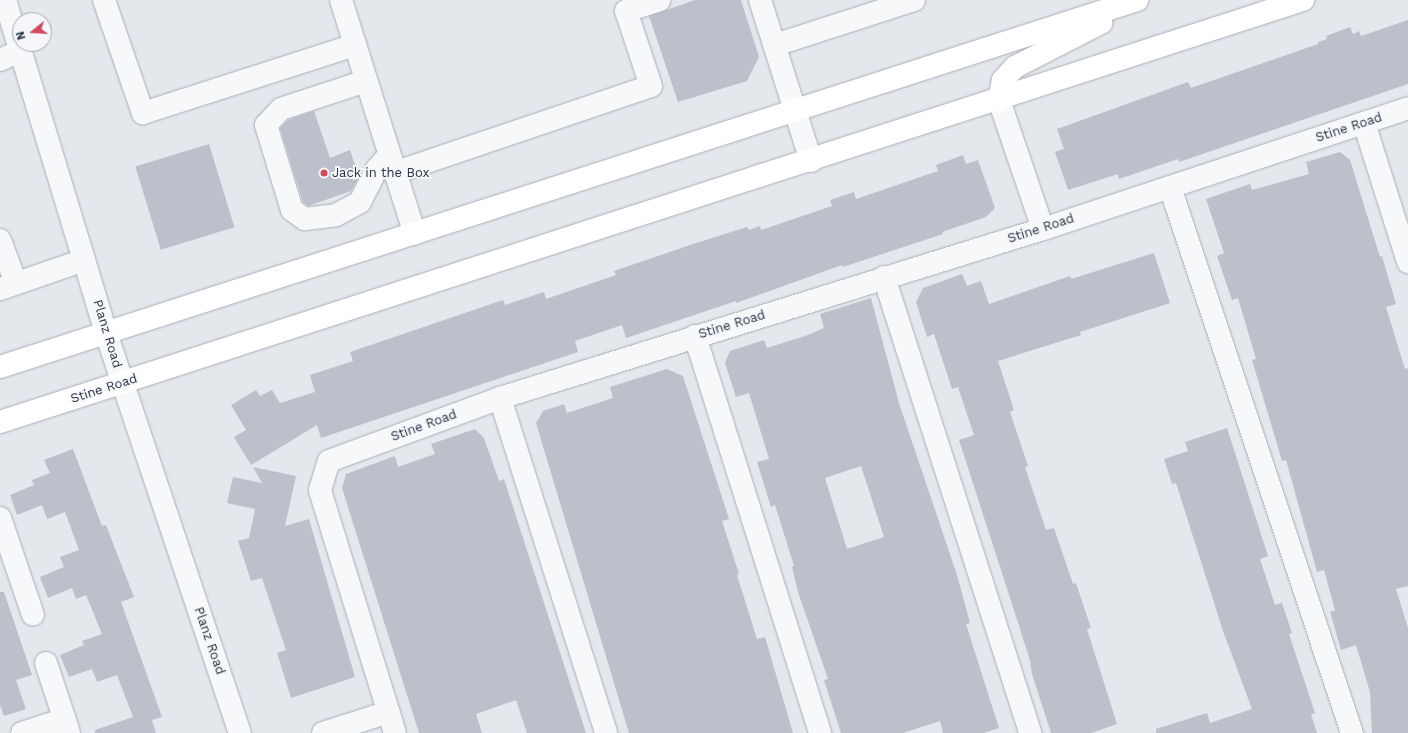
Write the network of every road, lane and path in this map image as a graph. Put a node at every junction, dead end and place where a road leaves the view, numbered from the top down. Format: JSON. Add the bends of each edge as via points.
{"nodes":[{"id":1,"x":5,"y":0,"type":"edge"},
{"id":2,"x":104,"y":0,"type":"edge"},
{"id":3,"x":341,"y":0,"type":"edge"},
{"id":4,"x":659,"y":0,"type":"edge"},
{"id":5,"x":760,"y":0,"type":"edge"},
{"id":6,"x":914,"y":0,"type":"edge"},
{"id":7,"x":1137,"y":0,"type":"edge"},
{"id":8,"x":1147,"y":0,"type":"edge"},
{"id":9,"x":1303,"y":0,"type":"edge"},
{"id":10,"x":12,"y":24,"type":"edge"},
{"id":11,"x":355,"y":45,"type":"junction"},
{"id":12,"x":775,"y":45,"type":"junction"},
{"id":13,"x":18,"y":52,"type":"edge"},
{"id":14,"x":20,"y":52,"type":"edge"},
{"id":15,"x":0,"y":60,"type":"edge"},
{"id":16,"x":366,"y":81,"type":"junction"},
{"id":17,"x":999,"y":100,"type":"junction"},
{"id":18,"x":1408,"y":108,"type":"edge"},
{"id":19,"x":797,"y":111,"type":"junction"},
{"id":20,"x":1364,"y":123,"type":"junction"},
{"id":21,"x":812,"y":161,"type":"junction"},
{"id":22,"x":392,"y":164,"type":"junction"},
{"id":23,"x":1170,"y":187,"type":"junction"},
{"id":24,"x":1043,"y":229,"type":"junction"},
{"id":25,"x":415,"y":234,"type":"junction"},
{"id":26,"x":0,"y":240,"type":"edge"},
{"id":27,"x":84,"y":260,"type":"junction"},
{"id":28,"x":1408,"y":262,"type":"edge"},
{"id":29,"x":884,"y":277,"type":"junction"},
{"id":30,"x":8,"y":286,"type":"edge"},
{"id":31,"x":106,"y":333,"type":"junction"},
{"id":32,"x":695,"y":336,"type":"junction"},
{"id":33,"x":0,"y":367,"type":"edge"},
{"id":34,"x":122,"y":383,"type":"junction"},
{"id":35,"x":500,"y":398,"type":"junction"},
{"id":36,"x":0,"y":422,"type":"edge"},
{"id":37,"x":0,"y":518,"type":"edge"},
{"id":38,"x":7,"y":560,"type":"edge"},
{"id":39,"x":33,"y":615,"type":"dead end"},
{"id":40,"x":46,"y":663,"type":"dead end"},
{"id":41,"x":389,"y":712,"type":"junction"},
{"id":42,"x":67,"y":726,"type":"edge"},
{"id":43,"x":22,"y":733,"type":"edge"},
{"id":44,"x":240,"y":733,"type":"edge"},
{"id":45,"x":322,"y":733,"type":"edge"},
{"id":46,"x":395,"y":733,"type":"edge"},
{"id":47,"x":606,"y":733,"type":"edge"},
{"id":48,"x":820,"y":733,"type":"edge"},
{"id":49,"x":1030,"y":733,"type":"edge"},
{"id":50,"x":1352,"y":733,"type":"edge"}],
"edges":[{"from":1,"to":10,"type":"street","name":"Planz Road"},
{"from":2,"to":11,"type":"street","via":[[143,113]]},
{"from":3,"to":11,"type":"street"},
{"from":4,"to":22,"type":"street","via":[[626,11],[651,86]]},
{"from":5,"to":12,"type":"street"},
{"from":6,"to":12,"type":"street"},
{"from":7,"to":19,"type":"main road"},
{"from":8,"to":17,"type":"main road","via":[[1015,67],[1003,80]]},
{"from":9,"to":17,"type":"main road","name":"Stine Road"},
{"from":11,"to":16,"type":"street"},
{"from":12,"to":19,"type":"street"},
{"from":13,"to":15,"type":"street"},
{"from":14,"to":27,"type":"street","name":"Planz Road"},
{"from":16,"to":22,"type":"street"},
{"from":16,"to":22,"type":"street","via":[[281,110],[266,125],[292,210],[305,219],[336,215],[360,202],[377,169]]},
{"from":17,"to":21,"type":"main road","name":"Stine Road"},
{"from":17,"to":24,"type":"street"},
{"from":18,"to":20,"type":"street","name":"Stine Road"},
{"from":19,"to":21,"type":"street"},
{"from":19,"to":25,"type":"main road"},
{"from":20,"to":23,"type":"street","name":"Stine Road"},
{"from":20,"to":28,"type":"street"},
{"from":21,"to":34,"type":"main road","name":"Stine Road"},
{"from":22,"to":25,"type":"street"},
{"from":23,"to":24,"type":"street","name":"Stine Road"},
{"from":23,"to":50,"type":"street"},
{"from":24,"to":29,"type":"street","name":"Stine Road"},
{"from":25,"to":31,"type":"main road"},
{"from":26,"to":30,"type":"street"},
{"from":27,"to":30,"type":"street"},
{"from":27,"to":31,"type":"street","name":"Planz Road"},
{"from":29,"to":32,"type":"street","name":"Stine Road"},
{"from":29,"to":49,"type":"street"},
{"from":31,"to":33,"type":"main road"},
{"from":31,"to":34,"type":"street","name":"Planz Road"},
{"from":32,"to":35,"type":"street","name":"Stine Road"},
{"from":32,"to":48,"type":"street"},
{"from":34,"to":36,"type":"main road","name":"Stine Road"},
{"from":34,"to":44,"type":"street","name":"Planz Road"},
{"from":35,"to":41,"type":"street","name":"Stine Road","via":[[329,462],[320,490]]},
{"from":35,"to":47,"type":"street"},
{"from":37,"to":38,"type":"street"},
{"from":38,"to":39,"type":"street"},
{"from":40,"to":42,"type":"street"},
{"from":41,"to":45,"type":"street"},
{"from":41,"to":46,"type":"street","name":"Stine Road"},
{"from":42,"to":43,"type":"street"}]}
